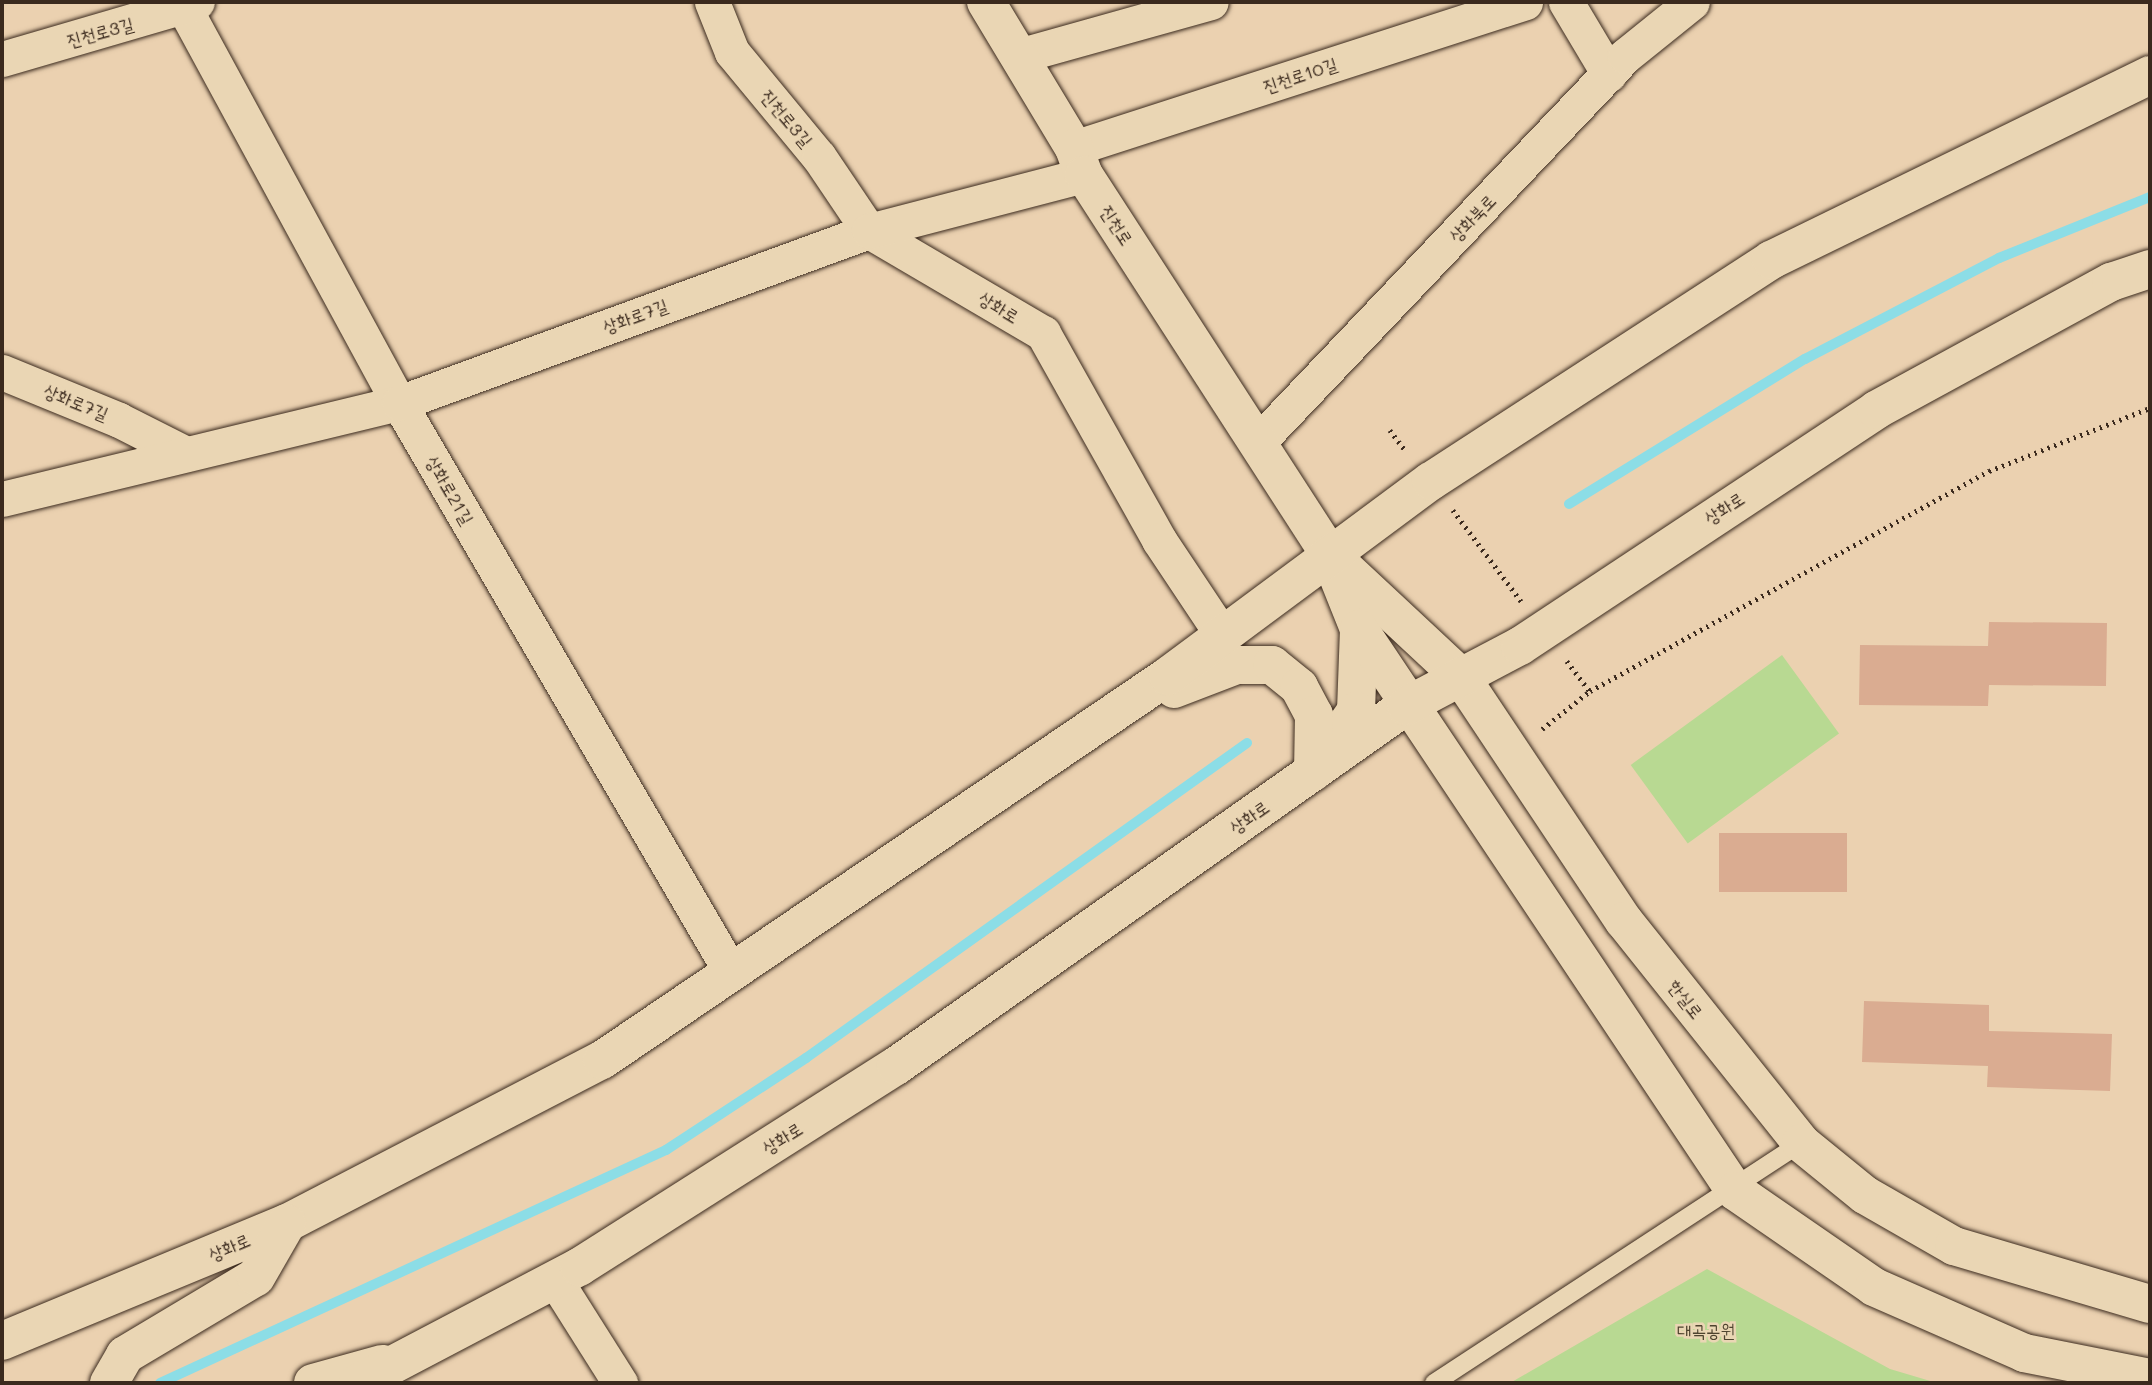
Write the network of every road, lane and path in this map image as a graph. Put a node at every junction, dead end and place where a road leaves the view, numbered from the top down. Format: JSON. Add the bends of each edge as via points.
{"nodes":[{"id":1,"x":712,"y":2,"type":"edge"},
{"id":2,"x":986,"y":2,"type":"edge"},
{"id":3,"x":1211,"y":2,"type":"edge"},
{"id":4,"x":1525,"y":2,"type":"edge"},
{"id":5,"x":1566,"y":2,"type":"edge"},
{"id":6,"x":1692,"y":2,"type":"edge"},
{"id":7,"x":188,"y":4,"type":"edge"},
{"id":8,"x":1018,"y":56,"type":"junction"},
{"id":9,"x":2,"y":59,"type":"edge"},
{"id":10,"x":1609,"y":74,"type":"junction"},
{"id":11,"x":2150,"y":75,"type":"edge"},
{"id":12,"x":1079,"y":161,"type":"junction"},
{"id":13,"x":869,"y":230,"type":"junction"},
{"id":14,"x":2150,"y":269,"type":"edge"},
{"id":15,"x":2,"y":372,"type":"edge"},
{"id":16,"x":400,"y":403,"type":"junction"},
{"id":17,"x":2150,"y":408,"type":"edge"},
{"id":18,"x":1390,"y":430,"type":"dead end"},
{"id":19,"x":1259,"y":441,"type":"junction"},
{"id":20,"x":186,"y":454,"type":"junction"},
{"id":21,"x":1431,"y":481,"type":"junction"},
{"id":22,"x":2,"y":499,"type":"edge"},
{"id":23,"x":1329,"y":554,"type":"junction"},
{"id":24,"x":1359,"y":629,"type":"junction"},
{"id":25,"x":1543,"y":630,"type":"junction"},
{"id":26,"x":1223,"y":636,"type":"junction"},
{"id":27,"x":1461,"y":677,"type":"junction"},
{"id":28,"x":1590,"y":691,"type":"junction"},
{"id":29,"x":1406,"y":706,"type":"junction"},
{"id":30,"x":1114,"y":712,"type":"junction"},
{"id":31,"x":1511,"y":754,"type":"junction"},
{"id":32,"x":1313,"y":772,"type":"junction"},
{"id":33,"x":731,"y":972,"type":"junction"},
{"id":34,"x":1801,"y":1143,"type":"junction"},
{"id":35,"x":1735,"y":1191,"type":"junction"},
{"id":36,"x":287,"y":1223,"type":"junction"},
{"id":37,"x":555,"y":1280,"type":"junction"},
{"id":38,"x":2150,"y":1304,"type":"edge"},
{"id":39,"x":2,"y":1341,"type":"edge"},
{"id":40,"x":408,"y":1357,"type":"junction"},
{"id":41,"x":2150,"y":1378,"type":"edge"},
{"id":42,"x":109,"y":1383,"type":"edge"},
{"id":43,"x":313,"y":1383,"type":"edge"},
{"id":44,"x":358,"y":1383,"type":"edge"},
{"id":45,"x":620,"y":1383,"type":"edge"},
{"id":46,"x":1434,"y":1383,"type":"edge"}],
"edges":[{"from":1,"to":13,"type":"street","name":"진천로3길","via":[[732,52],[819,157]]},
{"from":2,"to":8,"type":"main road","name":"진천로"},
{"from":3,"to":8,"type":"street"},
{"from":4,"to":12,"type":"street","name":"진천로10길"},
{"from":5,"to":10,"type":"street"},
{"from":6,"to":10,"type":"street","name":"상화북로"},
{"from":7,"to":9,"type":"street","name":"진천로3길"},
{"from":7,"to":16,"type":"street","name":"상화로21길"},
{"from":8,"to":12,"type":"main road","name":"진천로"},
{"from":10,"to":19,"type":"street","name":"상화북로"},
{"from":11,"to":21,"type":"main road","name":"상화로","via":[[1771,260]]},
{"from":12,"to":13,"type":"street","name":"상화로7길"},
{"from":12,"to":19,"type":"main road","name":"진천로"},
{"from":13,"to":16,"type":"street","name":"상화로7길"},
{"from":13,"to":26,"type":"street","name":"상화로","via":[[1043,333],[1159,540]]},
{"from":14,"to":25,"type":"main road","name":"상화로","via":[[2111,282],[1876,410]]},
{"from":15,"to":20,"type":"street","name":"상화로7길","via":[[119,420]]},
{"from":16,"to":20,"type":"street","name":"상화로7길"},
{"from":16,"to":33,"type":"street","name":"상화로21길"},
{"from":17,"to":28,"type":"path","via":[[1989,471]]},
{"from":18,"to":21,"type":"path"},
{"from":19,"to":23,"type":"main road","name":"진천로"},
{"from":20,"to":22,"type":"street","name":"상화로7길"},
{"from":21,"to":23,"type":"main road","name":"상화로"},
{"from":21,"to":25,"type":"path"},
{"from":23,"to":24,"type":"main road"},
{"from":23,"to":26,"type":"main road","name":"상화로"},
{"from":23,"to":27,"type":"main road","name":"한실로"},
{"from":24,"to":29,"type":"main road"},
{"from":24,"to":32,"type":"main road","via":[[1356,712]]},
{"from":25,"to":27,"type":"main road","name":"상화로"},
{"from":25,"to":28,"type":"path"},
{"from":26,"to":30,"type":"main road","name":"상화로"},
{"from":27,"to":29,"type":"main road","name":"상화로"},
{"from":27,"to":31,"type":"main road","name":"한실로"},
{"from":28,"to":31,"type":"path"},
{"from":29,"to":32,"type":"main road","name":"상화로"},
{"from":29,"to":35,"type":"main road"},
{"from":30,"to":32,"type":"main road","via":[[1237,665],[1272,665],[1299,687],[1314,715]]},
{"from":30,"to":33,"type":"main road","name":"상화로"},
{"from":31,"to":34,"type":"main road","name":"한실로","via":[[1624,921]]},
{"from":32,"to":37,"type":"main road","name":"상화로","via":[[896,1066]]},
{"from":33,"to":36,"type":"main road","name":"상화로","via":[[602,1060]]},
{"from":34,"to":35,"type":"lane"},
{"from":34,"to":38,"type":"main road","name":"한실로","via":[[1865,1195],[1954,1246]]},
{"from":35,"to":41,"type":"main road","via":[[1874,1287],[2024,1353]]},
{"from":35,"to":46,"type":"lane"},
{"from":36,"to":39,"type":"main road","name":"상화로"},
{"from":36,"to":42,"type":"main road","via":[[256,1277],[125,1355]]},
{"from":37,"to":40,"type":"main road","name":"상화로"},
{"from":37,"to":45,"type":"street"},
{"from":40,"to":43,"type":"main road"},
{"from":40,"to":44,"type":"main road","name":"상화로"}]}
